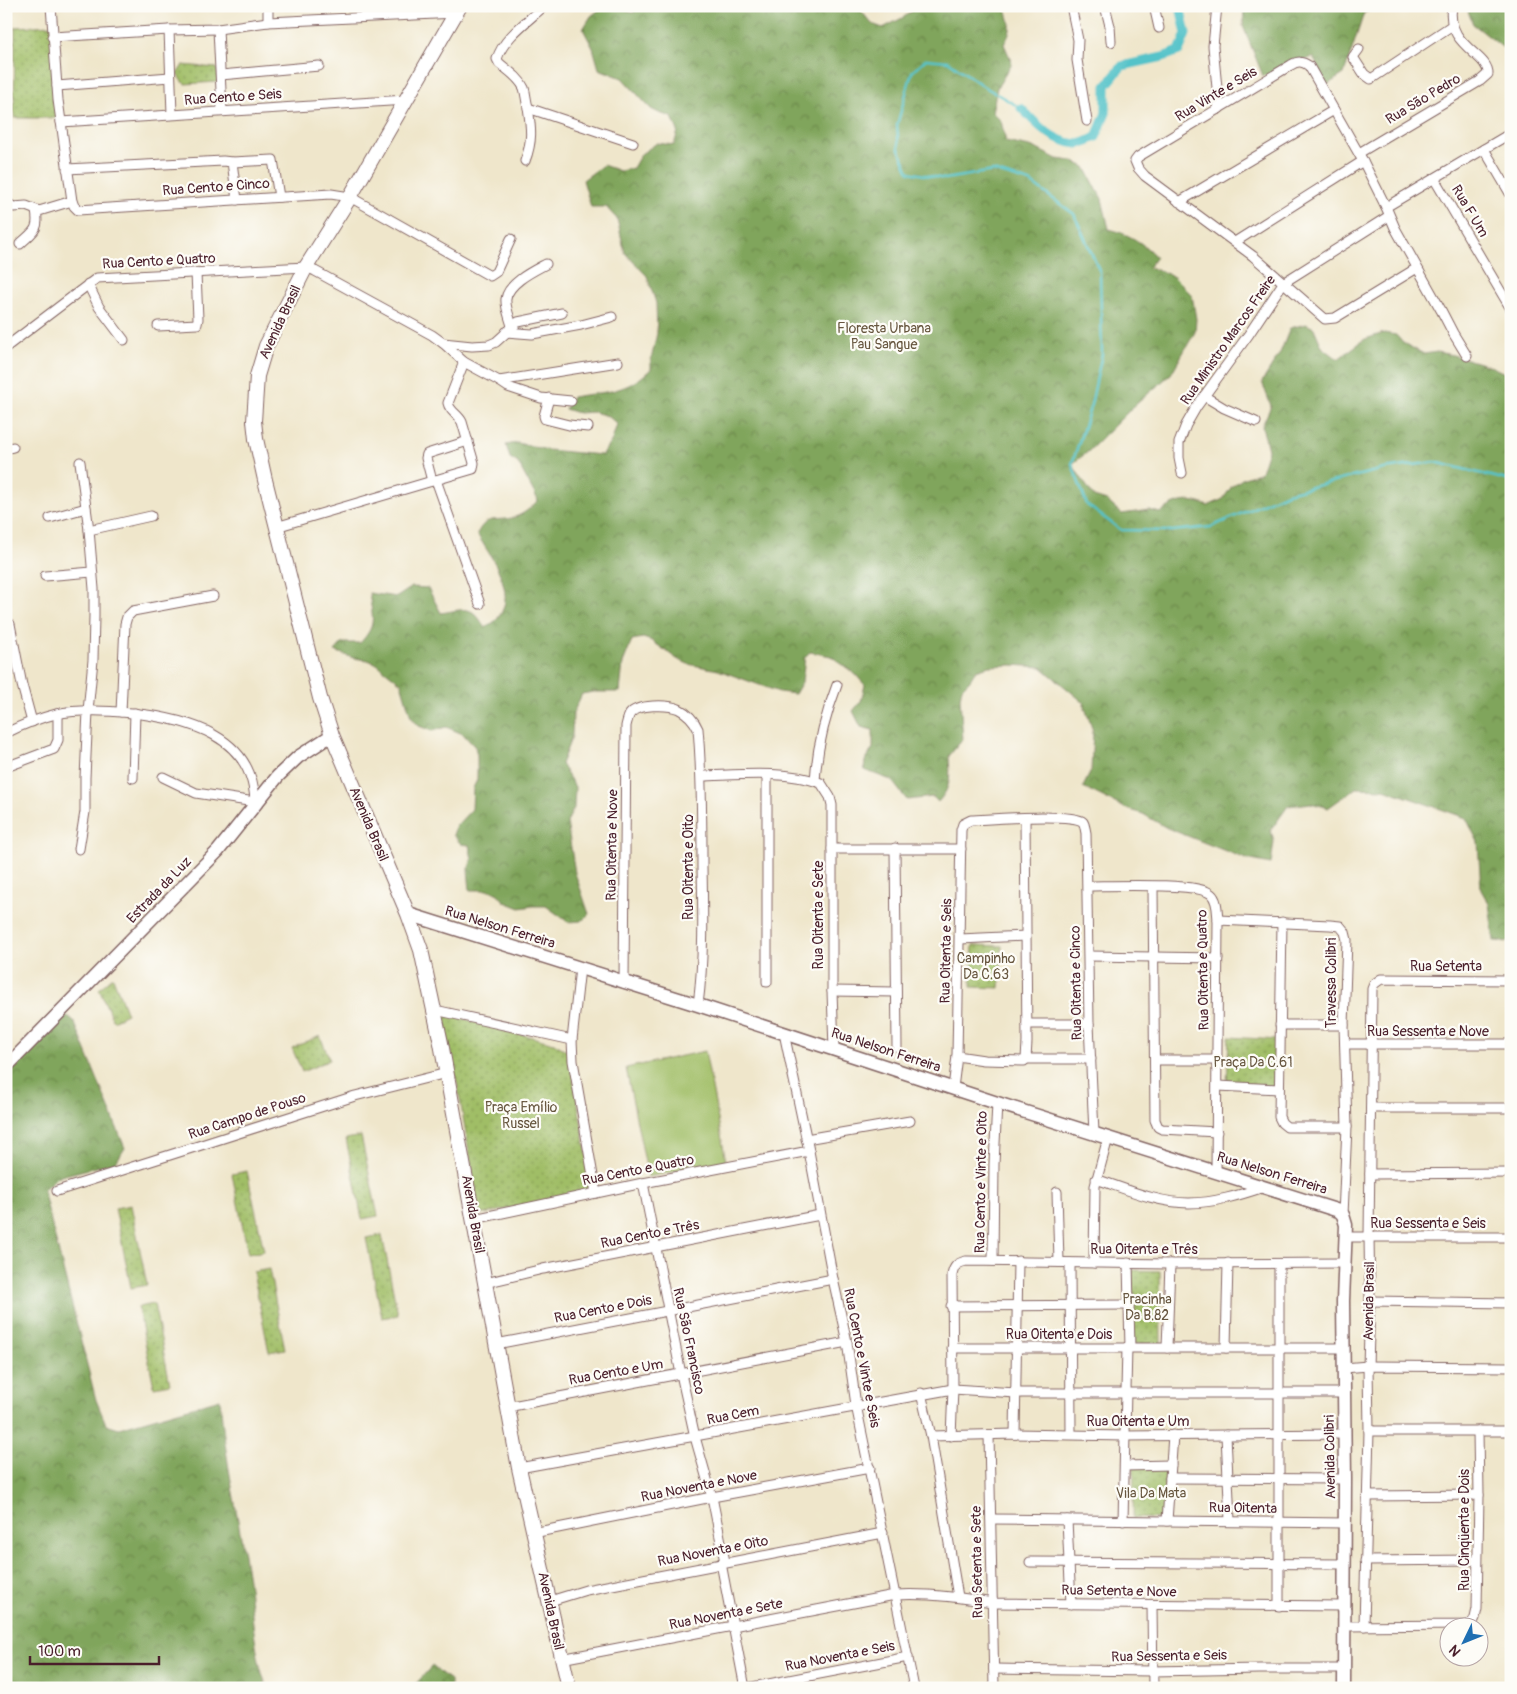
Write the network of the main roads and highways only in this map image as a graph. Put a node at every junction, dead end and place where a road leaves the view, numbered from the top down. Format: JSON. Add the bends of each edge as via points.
{"nodes":[{"id":1,"x":458,"y":10,"type":"edge"},
{"id":2,"x":332,"y":735,"type":"junction"},
{"id":3,"x":408,"y":914,"type":"junction"},
{"id":4,"x":6,"y":1067,"type":"edge"},
{"id":5,"x":1345,"y":1225,"type":"joint"},
{"id":6,"x":569,"y":1688,"type":"edge"},
{"id":7,"x":1344,"y":1688,"type":"edge"}],
"edges":[{"from":1,"to":2,"type":"main road","name":"Avenida Brasil","via":[[306,268],[266,346],[257,376],[256,439],[276,527]]},
{"from":2,"to":3,"type":"main road","name":"Avenida Brasil"},
{"from":2,"to":4,"type":"main road","name":"Estrada da Luz","via":[[298,757],[278,776],[218,852]]},
{"from":3,"to":5,"type":"main road","name":"Rua Nelson Ferreira","via":[[1330,1207]]},
{"from":3,"to":6,"type":"main road","name":"Avenida Brasil","via":[[421,950],[435,1010],[519,1468]]},
{"from":5,"to":7,"type":"main road","name":"Avenida Colibri"}]}
